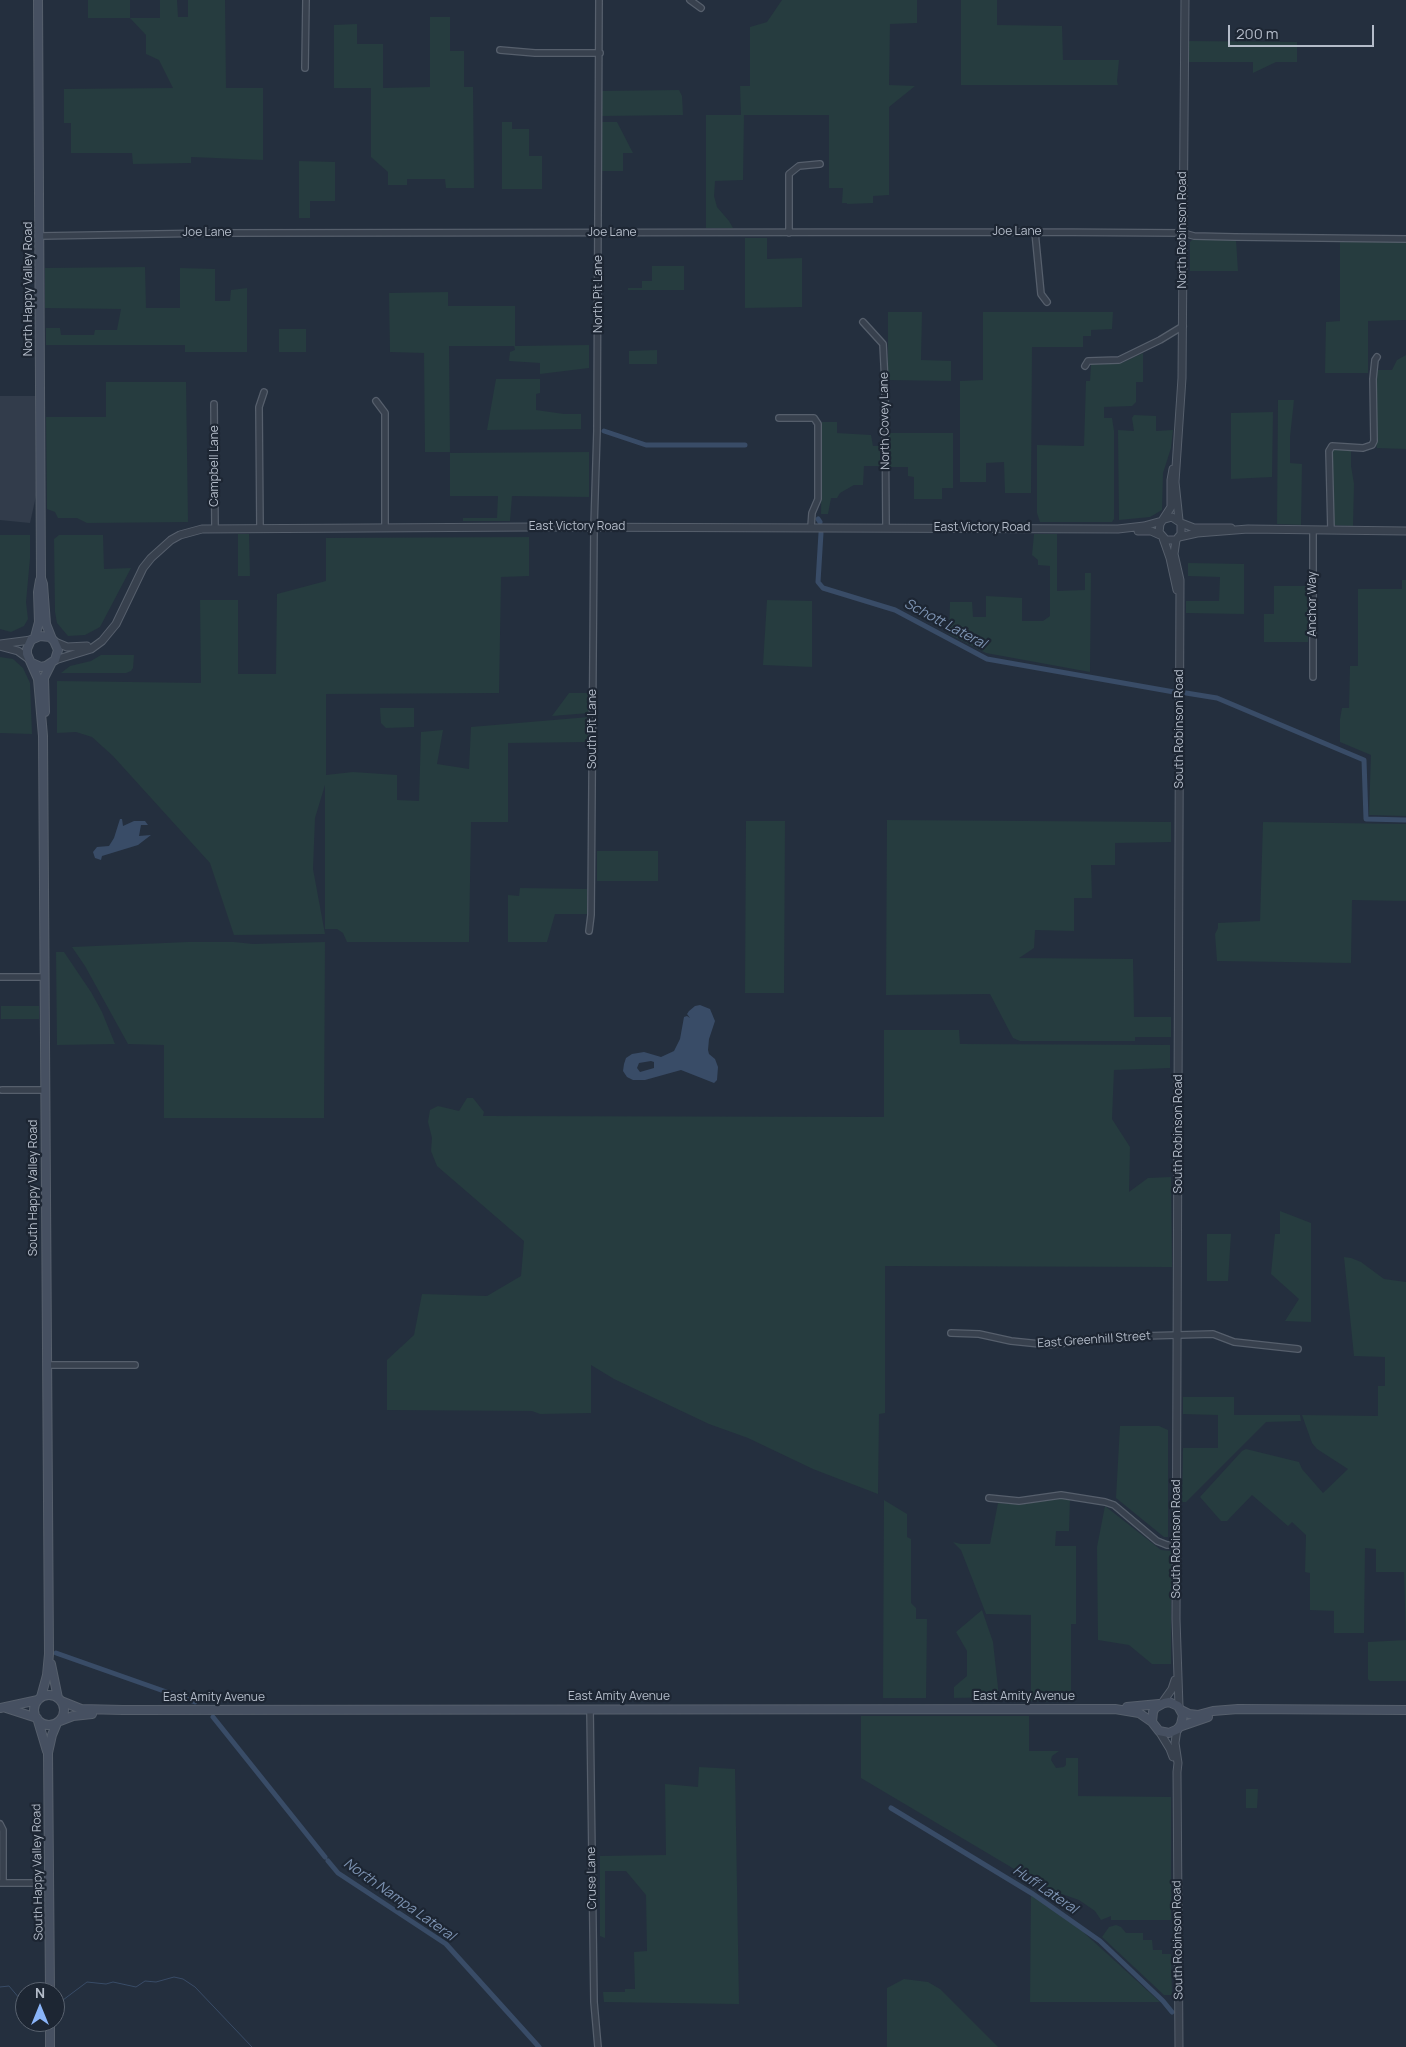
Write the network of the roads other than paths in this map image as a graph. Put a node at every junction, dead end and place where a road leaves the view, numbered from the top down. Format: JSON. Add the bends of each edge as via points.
{"nodes":[{"id":1,"x":38,"y":0,"type":"edge"},
{"id":2,"x":306,"y":0,"type":"edge"},
{"id":3,"x":599,"y":0,"type":"edge"},
{"id":4,"x":690,"y":0,"type":"edge"},
{"id":5,"x":1185,"y":0,"type":"edge"},
{"id":6,"x":702,"y":8,"type":"dead end"},
{"id":7,"x":500,"y":50,"type":"dead end"},
{"id":8,"x":600,"y":52,"type":"junction"},
{"id":9,"x":305,"y":68,"type":"dead end"},
{"id":10,"x":820,"y":164,"type":"dead end"},
{"id":11,"x":1036,"y":232,"type":"junction"},
{"id":12,"x":599,"y":233,"type":"junction"},
{"id":13,"x":789,"y":233,"type":"junction"},
{"id":14,"x":1183,"y":233,"type":"junction"},
{"id":15,"x":40,"y":236,"type":"junction"},
{"id":16,"x":1406,"y":239,"type":"edge"},
{"id":17,"x":1048,"y":302,"type":"dead end"},
{"id":18,"x":863,"y":322,"type":"dead end"},
{"id":19,"x":1182,"y":326,"type":"junction"},
{"id":20,"x":1377,"y":357,"type":"dead end"},
{"id":21,"x":1085,"y":366,"type":"dead end"},
{"id":22,"x":264,"y":392,"type":"dead end"},
{"id":23,"x":376,"y":400,"type":"dead end"},
{"id":24,"x":214,"y":404,"type":"dead end"},
{"id":25,"x":779,"y":418,"type":"dead end"},
{"id":26,"x":1176,"y":460,"type":"junction"},
{"id":27,"x":1163,"y":520,"type":"junction"},
{"id":28,"x":1180,"y":522,"type":"junction"},
{"id":29,"x":594,"y":527,"type":"junction"},
{"id":30,"x":812,"y":527,"type":"junction"},
{"id":31,"x":215,"y":528,"type":"junction"},
{"id":32,"x":260,"y":528,"type":"junction"},
{"id":33,"x":385,"y":528,"type":"junction"},
{"id":34,"x":886,"y":528,"type":"junction"},
{"id":35,"x":1118,"y":528,"type":"junction"},
{"id":36,"x":1241,"y":530,"type":"junction"},
{"id":37,"x":1313,"y":530,"type":"junction"},
{"id":38,"x":1331,"y":530,"type":"junction"},
{"id":39,"x":1406,"y":531,"type":"edge"},
{"id":40,"x":1161,"y":536,"type":"junction"},
{"id":41,"x":1178,"y":538,"type":"junction"},
{"id":42,"x":41,"y":578,"type":"junction"},
{"id":43,"x":1178,"y":594,"type":"junction"},
{"id":44,"x":33,"y":639,"type":"junction"},
{"id":45,"x":53,"y":641,"type":"junction"},
{"id":46,"x":0,"y":645,"type":"edge"},
{"id":47,"x":95,"y":645,"type":"junction"},
{"id":48,"x":30,"y":661,"type":"junction"},
{"id":49,"x":53,"y":662,"type":"junction"},
{"id":50,"x":1313,"y":677,"type":"dead end"},
{"id":51,"x":43,"y":722,"type":"junction"},
{"id":52,"x":589,"y":930,"type":"dead end"},
{"id":53,"x":0,"y":977,"type":"edge"},
{"id":54,"x":45,"y":977,"type":"junction"},
{"id":55,"x":2,"y":1090,"type":"dead end"},
{"id":56,"x":46,"y":1090,"type":"junction"},
{"id":57,"x":950,"y":1333,"type":"dead end"},
{"id":58,"x":1178,"y":1336,"type":"junction"},
{"id":59,"x":1298,"y":1349,"type":"dead end"},
{"id":60,"x":47,"y":1364,"type":"junction"},
{"id":61,"x":135,"y":1365,"type":"dead end"},
{"id":62,"x":989,"y":1498,"type":"dead end"},
{"id":63,"x":1177,"y":1545,"type":"junction"},
{"id":64,"x":49,"y":1654,"type":"junction"},
{"id":65,"x":1176,"y":1675,"type":"junction"},
{"id":66,"x":40,"y":1699,"type":"junction"},
{"id":67,"x":60,"y":1700,"type":"junction"},
{"id":68,"x":1160,"y":1704,"type":"junction"},
{"id":69,"x":2,"y":1708,"type":"edge"},
{"id":70,"x":590,"y":1709,"type":"junction"},
{"id":71,"x":1115,"y":1709,"type":"junction"},
{"id":72,"x":1180,"y":1709,"type":"junction"},
{"id":73,"x":123,"y":1710,"type":"junction"},
{"id":74,"x":1406,"y":1710,"type":"edge"},
{"id":75,"x":1224,"y":1711,"type":"junction"},
{"id":76,"x":37,"y":1719,"type":"junction"},
{"id":77,"x":59,"y":1722,"type":"junction"},
{"id":78,"x":1152,"y":1722,"type":"junction"},
{"id":79,"x":1178,"y":1728,"type":"junction"},
{"id":80,"x":1159,"y":1731,"type":"junction"},
{"id":81,"x":48,"y":1753,"type":"junction"},
{"id":82,"x":1177,"y":1772,"type":"junction"},
{"id":83,"x":1,"y":1825,"type":"edge"},
{"id":84,"x":1,"y":1883,"type":"edge"},
{"id":85,"x":49,"y":1883,"type":"junction"},
{"id":86,"x":50,"y":1982,"type":"edge"},
{"id":87,"x":50,"y":2032,"type":"edge"},
{"id":88,"x":50,"y":2047,"type":"edge"},
{"id":89,"x":598,"y":2047,"type":"edge"},
{"id":90,"x":1179,"y":2047,"type":"edge"}],
"edges":[{"from":1,"to":15,"type":"main road","name":"North Happy Valley Road"},
{"from":2,"to":9,"type":"street"},
{"from":3,"to":8,"type":"street","name":"North Pit Lane"},
{"from":4,"to":6,"type":"street"},
{"from":5,"to":14,"type":"street","name":"North Robinson Road"},
{"from":7,"to":8,"type":"street"},
{"from":8,"to":12,"type":"street","name":"North Pit Lane"},
{"from":10,"to":13,"type":"street","via":[[799,166],[789,174]]},
{"from":11,"to":13,"type":"street","name":"Joe Lane"},
{"from":11,"to":14,"type":"street","name":"Joe Lane"},
{"from":11,"to":17,"type":"street","via":[[1041,294]]},
{"from":12,"to":13,"type":"street","name":"Joe Lane"},
{"from":12,"to":15,"type":"street","name":"Joe Lane"},
{"from":12,"to":29,"type":"street","name":"North Pit Lane"},
{"from":14,"to":16,"type":"street","name":"Joe Lane","via":[[1194,236]]},
{"from":14,"to":19,"type":"street","name":"North Robinson Road"},
{"from":15,"to":42,"type":"main road","name":"North Happy Valley Road"},
{"from":18,"to":34,"type":"street","name":"North Covey Lane","via":[[883,344]]},
{"from":19,"to":21,"type":"street","via":[[1119,360],[1088,361]]},
{"from":19,"to":26,"type":"street","name":"North Robinson Road","via":[[1182,387]]},
{"from":20,"to":38,"type":"street","via":[[1373,379],[1374,442],[1363,448],[1332,446],[1330,451]]},
{"from":22,"to":32,"type":"street","via":[[259,407]]},
{"from":23,"to":33,"type":"street","via":[[385,413]]},
{"from":24,"to":31,"type":"street","name":"Campbell Lane"},
{"from":25,"to":30,"type":"street","via":[[814,418],[818,424],[818,499],[812,513]]},
{"from":26,"to":27,"type":"street","name":"North Robinson Road","via":[[1171,480],[1171,507]]},
{"from":26,"to":28,"type":"street","name":"North Robinson Road"},
{"from":27,"to":28,"type":"street","via":[[1172,517]]},
{"from":27,"to":35,"type":"street","name":"East Victory Road","via":[[1144,526]]},
{"from":27,"to":40,"type":"street","via":[[1159,528]]},
{"from":28,"to":36,"type":"street","via":[[1194,528]]},
{"from":28,"to":41,"type":"street","via":[[1182,531]]},
{"from":29,"to":30,"type":"street","name":"East Victory Road"},
{"from":29,"to":33,"type":"street","name":"East Victory Road"},
{"from":29,"to":52,"type":"street","name":"South Pit Lane"},
{"from":30,"to":34,"type":"street","name":"East Victory Road"},
{"from":31,"to":32,"type":"street","name":"East Victory Road"},
{"from":31,"to":47,"type":"street","name":"East Victory Road","via":[[180,536],[159,549],[143,568],[109,635]]},
{"from":32,"to":33,"type":"street","name":"East Victory Road"},
{"from":34,"to":35,"type":"street","name":"East Victory Road"},
{"from":35,"to":40,"type":"street","name":"East Victory Road"},
{"from":36,"to":37,"type":"street"},
{"from":36,"to":41,"type":"street","via":[[1197,533]]},
{"from":37,"to":38,"type":"street"},
{"from":37,"to":50,"type":"street","name":"Anchor Way"},
{"from":38,"to":39,"type":"street"},
{"from":40,"to":41,"type":"street","via":[[1169,541]]},
{"from":40,"to":43,"type":"street","name":"South Robinson Road"},
{"from":41,"to":43,"type":"street","name":"South Robinson Road","via":[[1174,554],[1180,580]]},
{"from":42,"to":44,"type":"main road","name":"North Happy Valley Road","via":[[38,592],[40,622]]},
{"from":42,"to":45,"type":"main road","name":"North Happy Valley Road","via":[[46,624]]},
{"from":43,"to":58,"type":"street","name":"South Robinson Road"},
{"from":44,"to":45,"type":"main road","via":[[44,636]]},
{"from":44,"to":46,"type":"street"},
{"from":44,"to":48,"type":"main road","via":[[27,649]]},
{"from":45,"to":47,"type":"street","via":[[67,647]]},
{"from":45,"to":49,"type":"main road","via":[[58,650]]},
{"from":46,"to":48,"type":"street","via":[[18,651]]},
{"from":47,"to":49,"type":"street","name":"East Victory Road"},
{"from":48,"to":49,"type":"main road","via":[[41,666]]},
{"from":48,"to":51,"type":"main road","via":[[38,679]]},
{"from":49,"to":51,"type":"main road","via":[[44,678],[46,708]]},
{"from":51,"to":54,"type":"main road","name":"South Happy Valley Road"},
{"from":53,"to":54,"type":"street"},
{"from":54,"to":56,"type":"main road","name":"South Happy Valley Road"},
{"from":55,"to":56,"type":"street"},
{"from":56,"to":60,"type":"main road","name":"South Happy Valley Road"},
{"from":57,"to":58,"type":"street","name":"East Greenhill Street","via":[[1050,1345],[1109,1337]]},
{"from":58,"to":59,"type":"street","name":"East Greenhill Street","via":[[1213,1334],[1234,1342]]},
{"from":58,"to":63,"type":"street","name":"South Robinson Road"},
{"from":60,"to":61,"type":"street"},
{"from":60,"to":64,"type":"main road","name":"South Happy Valley Road"},
{"from":62,"to":63,"type":"street","via":[[1018,1501],[1062,1495],[1105,1502],[1114,1505],[1157,1541]]},
{"from":63,"to":65,"type":"street","name":"South Robinson Road"},
{"from":64,"to":66,"type":"main road","name":"South Happy Valley Road"},
{"from":64,"to":67,"type":"main road","name":"South Happy Valley Road"},
{"from":65,"to":68,"type":"street","name":"South Robinson Road","via":[[1172,1689]]},
{"from":65,"to":72,"type":"street","name":"South Robinson Road"},
{"from":66,"to":67,"type":"main road","via":[[50,1695]]},
{"from":66,"to":69,"type":"main road"},
{"from":66,"to":76,"type":"main road","via":[[34,1708]]},
{"from":67,"to":73,"type":"main road","name":"East Amity Avenue","via":[[81,1709]]},
{"from":67,"to":77,"type":"main road","via":[[64,1709]]},
{"from":68,"to":71,"type":"main road","name":"East Amity Avenue"},
{"from":68,"to":72,"type":"main road","via":[[1169,1702]]},
{"from":68,"to":78,"type":"main road","via":[[1153,1712]]},
{"from":69,"to":76,"type":"main road"},
{"from":70,"to":71,"type":"main road","name":"East Amity Avenue"},
{"from":70,"to":73,"type":"main road","name":"East Amity Avenue"},
{"from":70,"to":89,"type":"street","name":"Cruse Lane","via":[[594,1992]]},
{"from":71,"to":78,"type":"main road","name":"East Amity Avenue","via":[[1139,1713]]},
{"from":72,"to":75,"type":"main road","via":[[1198,1715]]},
{"from":72,"to":79,"type":"main road","via":[[1183,1720]]},
{"from":73,"to":77,"type":"main road","name":"East Amity Avenue","via":[[73,1716]]},
{"from":74,"to":75,"type":"main road"},
{"from":75,"to":79,"type":"main road"},
{"from":76,"to":77,"type":"main road","via":[[49,1725]]},
{"from":76,"to":81,"type":"main road","name":"South Happy Valley Road"},
{"from":77,"to":81,"type":"main road","name":"South Happy Valley Road"},
{"from":78,"to":80,"type":"main road"},
{"from":79,"to":80,"type":"main road","via":[[1169,1733]]},
{"from":79,"to":82,"type":"street","name":"South Robinson Road","via":[[1175,1742]]},
{"from":80,"to":82,"type":"street","name":"South Robinson Road","via":[[1170,1749]]},
{"from":81,"to":85,"type":"main road","name":"South Happy Valley Road"},
{"from":82,"to":90,"type":"street","name":"South Robinson Road"},
{"from":83,"to":84,"type":"street"},
{"from":84,"to":85,"type":"street"},
{"from":85,"to":86,"type":"main road","name":"South Happy Valley Road"},
{"from":87,"to":88,"type":"main road"}]}
